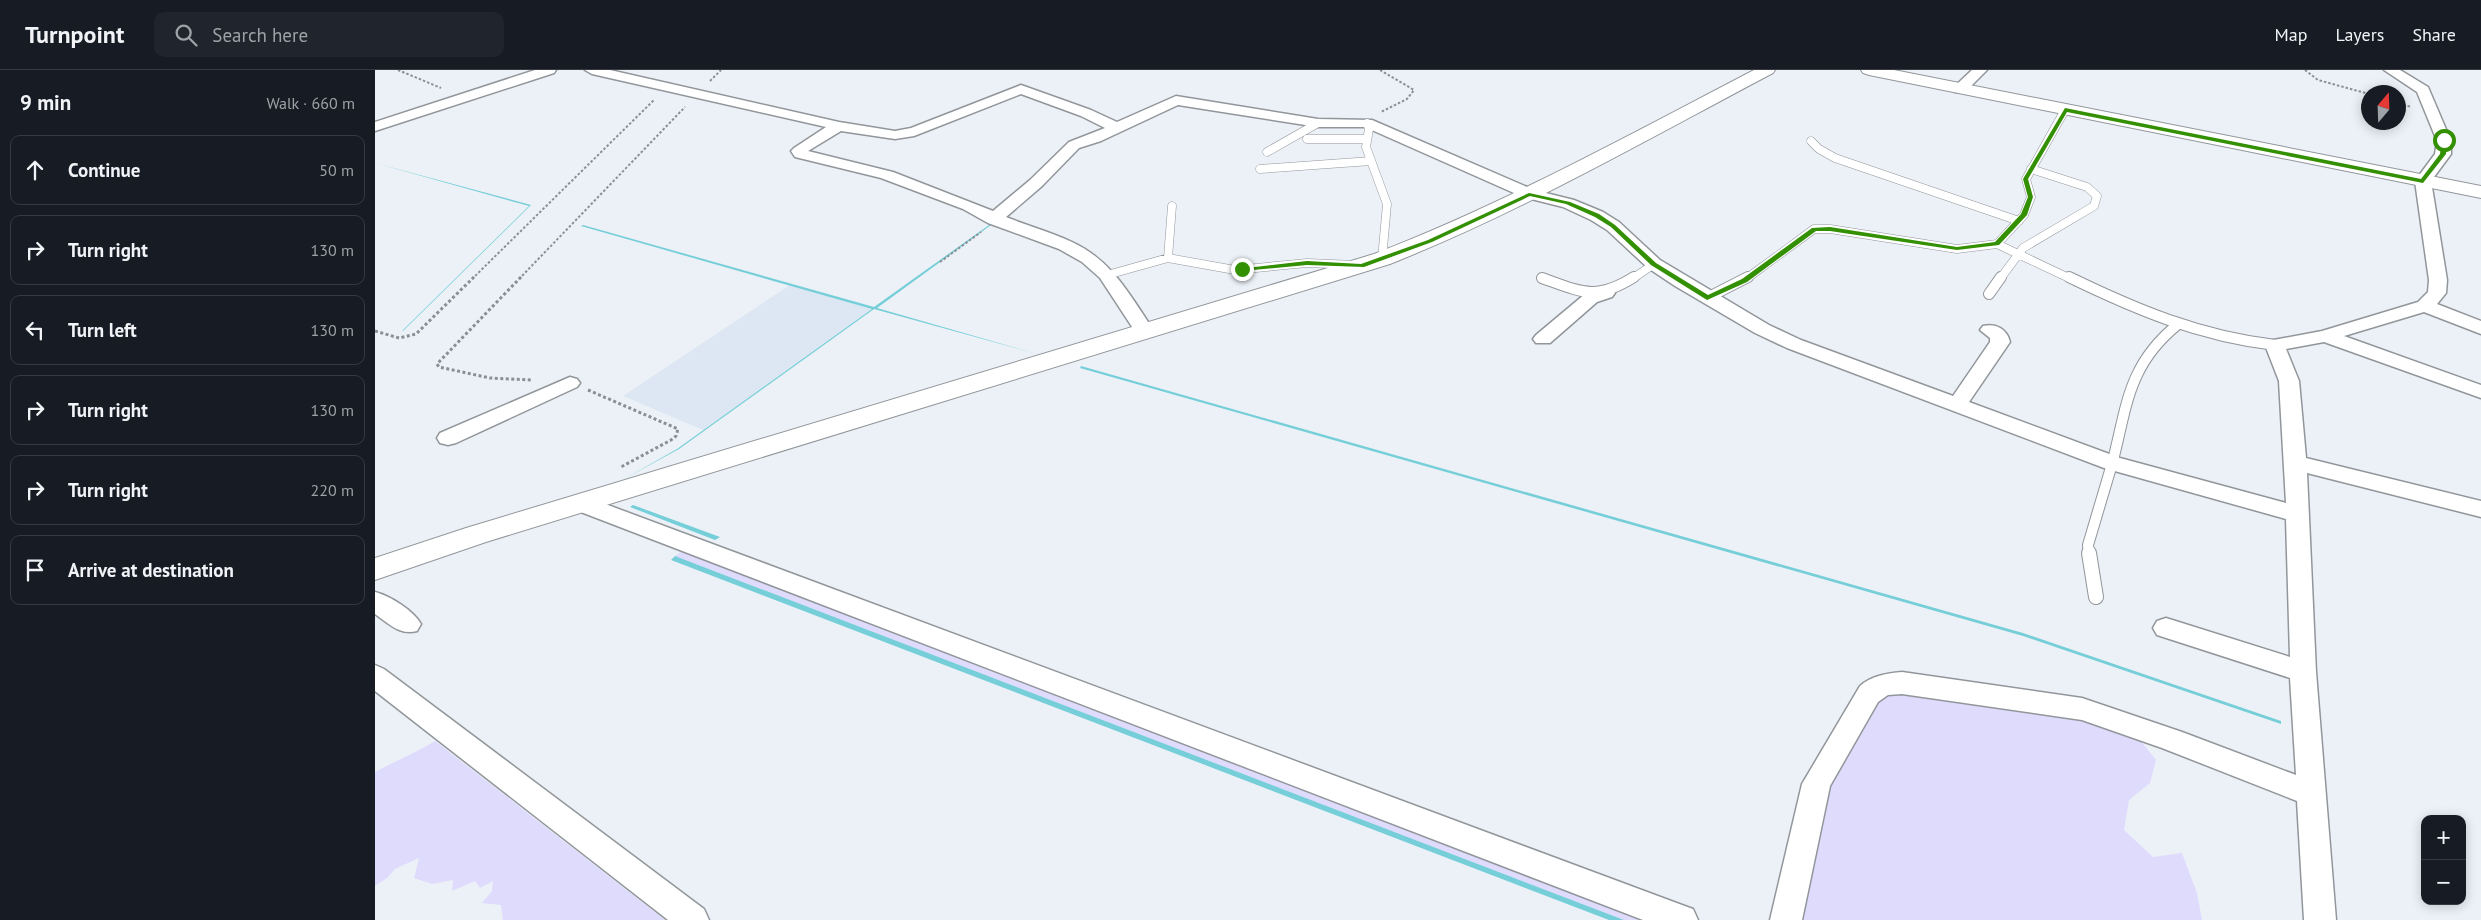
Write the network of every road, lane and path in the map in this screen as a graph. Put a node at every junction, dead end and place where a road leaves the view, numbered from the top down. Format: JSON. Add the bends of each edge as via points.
{"nodes":[{"id":1,"x":398,"y":70,"type":"edge"},
{"id":2,"x":549,"y":70,"type":"edge"},
{"id":3,"x":592,"y":70,"type":"edge"},
{"id":4,"x":1380,"y":70,"type":"edge"},
{"id":5,"x":1767,"y":70,"type":"edge"},
{"id":6,"x":1869,"y":70,"type":"edge"},
{"id":7,"x":1980,"y":70,"type":"edge"},
{"id":8,"x":2305,"y":70,"type":"edge"},
{"id":9,"x":2391,"y":70,"type":"edge"},
{"id":10,"x":671,"y":88,"type":"junction"},
{"id":11,"x":1960,"y":89,"type":"junction"},
{"id":12,"x":2361,"y":92,"type":"edge"},
{"id":13,"x":694,"y":93,"type":"junction"},
{"id":14,"x":465,"y":98,"type":"junction"},
{"id":15,"x":2065,"y":110,"type":"junction"},
{"id":16,"x":1318,"y":123,"type":"junction"},
{"id":17,"x":839,"y":126,"type":"junction"},
{"id":18,"x":375,"y":127,"type":"edge"},
{"id":19,"x":1115,"y":127,"type":"junction"},
{"id":20,"x":1366,"y":131,"type":"junction"},
{"id":21,"x":1307,"y":139,"type":"dead end"},
{"id":22,"x":1811,"y":141,"type":"dead end"},
{"id":23,"x":1267,"y":152,"type":"dead end"},
{"id":24,"x":1371,"y":161,"type":"junction"},
{"id":25,"x":1260,"y":169,"type":"dead end"},
{"id":26,"x":2031,"y":169,"type":"junction"},
{"id":27,"x":2423,"y":181,"type":"junction"},
{"id":28,"x":2481,"y":192,"type":"edge"},
{"id":29,"x":1529,"y":194,"type":"junction"},
{"id":30,"x":1172,"y":206,"type":"dead end"},
{"id":31,"x":2019,"y":222,"type":"junction"},
{"id":32,"x":989,"y":225,"type":"junction"},
{"id":33,"x":1997,"y":244,"type":"junction"},
{"id":34,"x":2019,"y":254,"type":"junction"},
{"id":35,"x":1168,"y":258,"type":"junction"},
{"id":36,"x":940,"y":262,"type":"dead end"},
{"id":37,"x":1372,"y":262,"type":"junction"},
{"id":38,"x":1653,"y":264,"type":"junction"},
{"id":39,"x":1107,"y":275,"type":"junction"},
{"id":40,"x":1542,"y":278,"type":"dead end"},
{"id":41,"x":1606,"y":293,"type":"junction"},
{"id":42,"x":1989,"y":294,"type":"dead end"},
{"id":43,"x":1707,"y":298,"type":"junction"},
{"id":44,"x":2425,"y":306,"type":"junction"},
{"id":45,"x":2177,"y":325,"type":"junction"},
{"id":46,"x":2481,"y":328,"type":"edge"},
{"id":47,"x":375,"y":330,"type":"edge"},
{"id":48,"x":1990,"y":330,"type":"dead end"},
{"id":49,"x":1145,"y":332,"type":"junction"},
{"id":50,"x":2325,"y":336,"type":"junction"},
{"id":51,"x":1543,"y":339,"type":"dead end"},
{"id":52,"x":2275,"y":345,"type":"junction"},
{"id":53,"x":571,"y":383,"type":"junction"},
{"id":54,"x":2481,"y":392,"type":"edge"},
{"id":55,"x":1957,"y":405,"type":"junction"},
{"id":56,"x":449,"y":438,"type":"dead end"},
{"id":57,"x":2112,"y":462,"type":"junction"},
{"id":58,"x":2296,"y":463,"type":"junction"},
{"id":59,"x":618,"y":468,"type":"dead end"},
{"id":60,"x":581,"y":503,"type":"junction"},
{"id":61,"x":2481,"y":509,"type":"edge"},
{"id":62,"x":2299,"y":515,"type":"junction"},
{"id":63,"x":375,"y":569,"type":"edge"},
{"id":64,"x":2096,"y":597,"type":"dead end"},
{"id":65,"x":375,"y":602,"type":"edge"},
{"id":66,"x":408,"y":624,"type":"dead end"},
{"id":67,"x":2165,"y":628,"type":"dead end"},
{"id":68,"x":2303,"y":672,"type":"junction"},
{"id":69,"x":375,"y":676,"type":"edge"},
{"id":70,"x":2311,"y":792,"type":"junction"},
{"id":71,"x":693,"y":920,"type":"edge"},
{"id":72,"x":1682,"y":920,"type":"edge"},
{"id":73,"x":1785,"y":920,"type":"edge"},
{"id":74,"x":2320,"y":920,"type":"edge"}],
"edges":[{"from":1,"to":14,"type":"path"},
{"from":2,"to":14,"type":"street"},
{"from":3,"to":10,"type":"street"},
{"from":4,"to":20,"type":"path","via":[[1411,87],[1413,93],[1377,114]]},
{"from":5,"to":29,"type":"street"},
{"from":6,"to":11,"type":"street"},
{"from":7,"to":11,"type":"street"},
{"from":8,"to":12,"type":"path","via":[[2318,80]]},
{"from":9,"to":27,"type":"street","via":[[2423,90],[2444,140],[2443,154]]},
{"from":10,"to":13,"type":"street"},
{"from":10,"to":47,"type":"path","via":[[416,334],[399,338]]},
{"from":11,"to":15,"type":"street"},
{"from":13,"to":17,"type":"street"},
{"from":13,"to":53,"type":"path","via":[[437,364],[491,378]]},
{"from":14,"to":18,"type":"street"},
{"from":15,"to":26,"type":"lane"},
{"from":15,"to":27,"type":"street"},
{"from":16,"to":19,"type":"street","via":[[1177,100]]},
{"from":16,"to":20,"type":"street"},
{"from":16,"to":23,"type":"lane"},
{"from":17,"to":19,"type":"street","via":[[883,134],[906,134],[1021,89]]},
{"from":17,"to":32,"type":"street","via":[[803,148],[800,154],[887,175],[969,206]]},
{"from":19,"to":32,"type":"street","via":[[1071,147]]},
{"from":20,"to":21,"type":"lane"},
{"from":20,"to":24,"type":"lane","via":[[1366,147]]},
{"from":20,"to":29,"type":"street"},
{"from":22,"to":31,"type":"lane","via":[[1835,158]]},
{"from":24,"to":25,"type":"lane"},
{"from":24,"to":37,"type":"lane","via":[[1387,204]]},
{"from":26,"to":31,"type":"lane","via":[[2025,179],[2031,197]]},
{"from":26,"to":34,"type":"lane","via":[[2087,187],[2097,196],[2097,201],[2094,206],[2023,248]]},
{"from":27,"to":28,"type":"street"},
{"from":27,"to":44,"type":"street","via":[[2438,280],[2437,293]]},
{"from":29,"to":37,"type":"street","via":[[1430,241]]},
{"from":29,"to":38,"type":"street","via":[[1568,203],[1597,216],[1613,226]]},
{"from":30,"to":35,"type":"lane"},
{"from":31,"to":33,"type":"lane"},
{"from":32,"to":36,"type":"path"},
{"from":32,"to":39,"type":"street","via":[[1065,245],[1089,258]]},
{"from":33,"to":34,"type":"lane"},
{"from":33,"to":43,"type":"lane","via":[[1957,249],[1814,229],[1744,280]]},
{"from":34,"to":42,"type":"lane"},
{"from":34,"to":45,"type":"lane"},
{"from":35,"to":37,"type":"lane","via":[[1235,270],[1307,263]]},
{"from":35,"to":39,"type":"lane"},
{"from":37,"to":49,"type":"street"},
{"from":38,"to":41,"type":"lane"},
{"from":38,"to":43,"type":"street"},
{"from":39,"to":49,"type":"street"},
{"from":40,"to":41,"type":"lane","via":[[1586,293]]},
{"from":41,"to":51,"type":"street","via":[[1591,298]]},
{"from":43,"to":55,"type":"street","via":[[1794,344]]},
{"from":44,"to":46,"type":"street"},
{"from":44,"to":50,"type":"street"},
{"from":45,"to":52,"type":"lane","via":[[2251,344]]},
{"from":45,"to":57,"type":"lane","via":[[2166,334],[2130,387]]},
{"from":48,"to":55,"type":"street","via":[[1999,336],[2000,342]]},
{"from":49,"to":60,"type":"street"},
{"from":50,"to":52,"type":"street"},
{"from":50,"to":54,"type":"street"},
{"from":52,"to":58,"type":"street","via":[[2289,381]]},
{"from":53,"to":56,"type":"street"},
{"from":53,"to":59,"type":"path","via":[[678,429],[677,436],[671,440]]},
{"from":55,"to":57,"type":"street"},
{"from":57,"to":62,"type":"street"},
{"from":57,"to":64,"type":"lane","via":[[2089,544]]},
{"from":58,"to":61,"type":"street"},
{"from":58,"to":62,"type":"street"},
{"from":60,"to":63,"type":"street","via":[[476,534]]},
{"from":60,"to":72,"type":"street"},
{"from":62,"to":68,"type":"street"},
{"from":65,"to":66,"type":"street"},
{"from":67,"to":68,"type":"street"},
{"from":68,"to":70,"type":"street"},
{"from":69,"to":71,"type":"street"},
{"from":70,"to":73,"type":"street","via":[[2082,709],[1888,684],[1876,687],[1869,694],[1816,784]]},
{"from":70,"to":74,"type":"street"}]}
